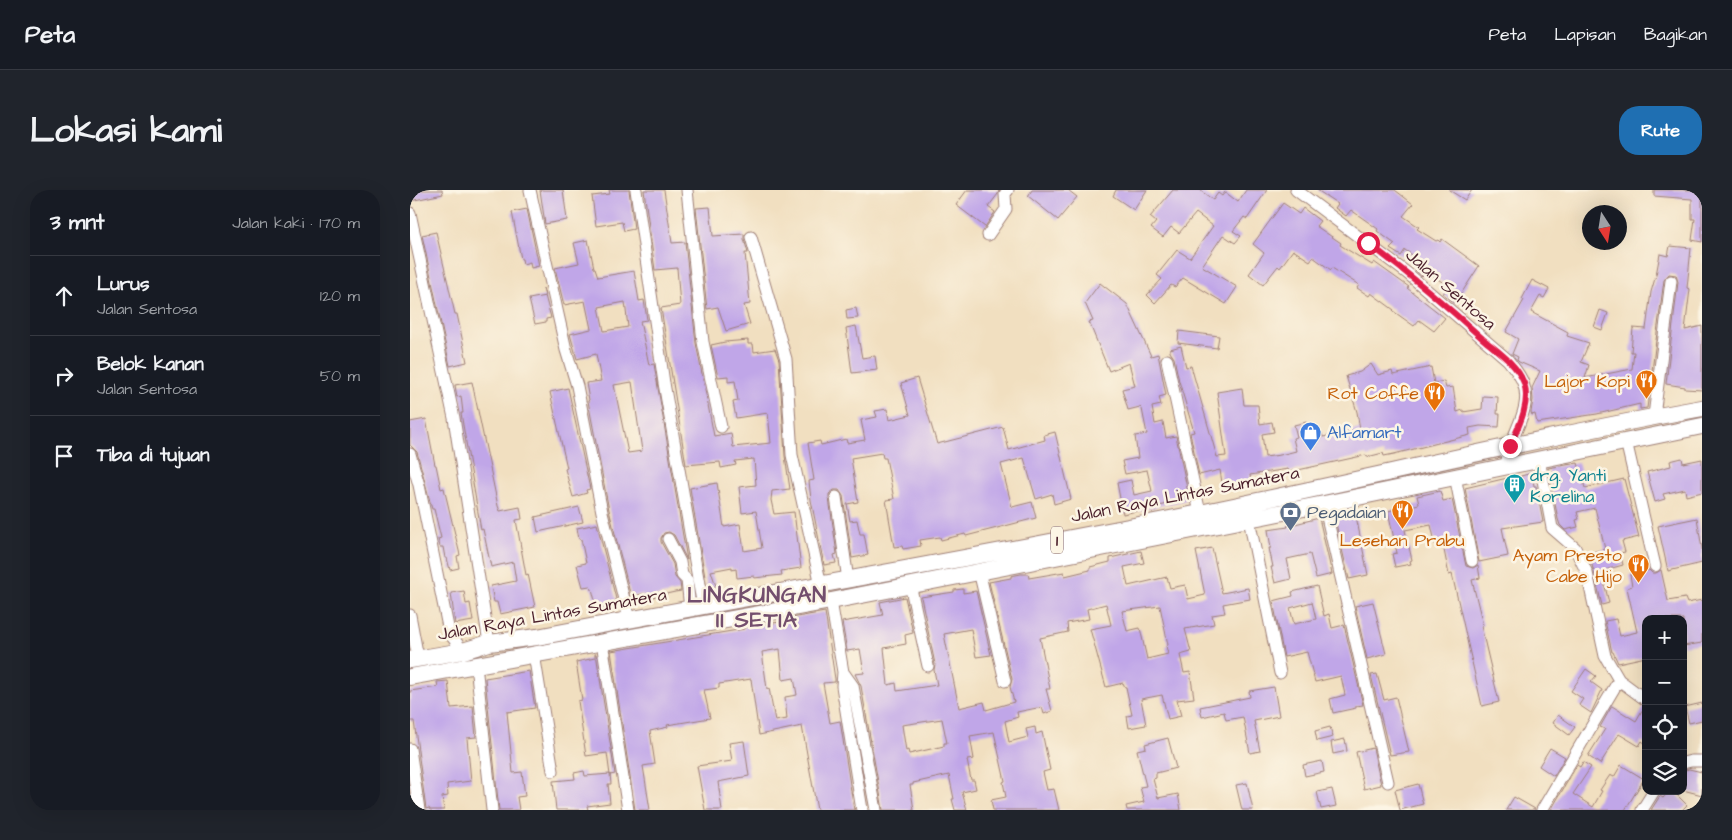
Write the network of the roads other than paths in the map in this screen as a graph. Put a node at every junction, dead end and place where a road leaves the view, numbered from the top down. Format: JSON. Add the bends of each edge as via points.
{"nodes":[{"id":1,"x":530,"y":190,"type":"edge"},
{"id":2,"x":636,"y":190,"type":"edge"},
{"id":3,"x":688,"y":190,"type":"edge"},
{"id":4,"x":1008,"y":190,"type":"edge"},
{"id":5,"x":1296,"y":190,"type":"edge"},
{"id":6,"x":410,"y":213,"type":"edge"},
{"id":7,"x":988,"y":235,"type":"dead end"},
{"id":8,"x":751,"y":236,"type":"dead end"},
{"id":9,"x":1671,"y":281,"type":"dead end"},
{"id":10,"x":1167,"y":360,"type":"dead end"},
{"id":11,"x":1702,"y":408,"type":"edge"},
{"id":12,"x":1654,"y":416,"type":"junction"},
{"id":13,"x":1702,"y":426,"type":"edge"},
{"id":14,"x":721,"y":427,"type":"dead end"},
{"id":15,"x":1626,"y":441,"type":"junction"},
{"id":16,"x":1510,"y":446,"type":"junction"},
{"id":17,"x":410,"y":454,"type":"edge"},
{"id":18,"x":1539,"y":459,"type":"junction"},
{"id":19,"x":1506,"y":467,"type":"junction"},
{"id":20,"x":1455,"y":476,"type":"junction"},
{"id":21,"x":836,"y":497,"type":"dead end"},
{"id":22,"x":1324,"y":504,"type":"junction"},
{"id":23,"x":1200,"y":512,"type":"junction"},
{"id":24,"x":1249,"y":519,"type":"junction"},
{"id":25,"x":668,"y":539,"type":"dead end"},
{"id":26,"x":1472,"y":561,"type":"dead end"},
{"id":27,"x":1655,"y":566,"type":"dead end"},
{"id":28,"x":979,"y":571,"type":"junction"},
{"id":29,"x":848,"y":580,"type":"junction"},
{"id":30,"x":910,"y":584,"type":"junction"},
{"id":31,"x":821,"y":585,"type":"junction"},
{"id":32,"x":831,"y":601,"type":"junction"},
{"id":33,"x":697,"y":608,"type":"junction"},
{"id":34,"x":410,"y":615,"type":"edge"},
{"id":35,"x":629,"y":619,"type":"junction"},
{"id":36,"x":602,"y":642,"type":"junction"},
{"id":37,"x":489,"y":643,"type":"junction"},
{"id":38,"x":463,"y":651,"type":"junction"},
{"id":39,"x":534,"y":654,"type":"junction"},
{"id":40,"x":414,"y":659,"type":"edge"},
{"id":41,"x":476,"y":666,"type":"junction"},
{"id":42,"x":928,"y":666,"type":"dead end"},
{"id":43,"x":843,"y":672,"type":"junction"},
{"id":44,"x":1280,"y":673,"type":"dead end"},
{"id":45,"x":410,"y":677,"type":"edge"},
{"id":46,"x":1619,"y":680,"type":"junction"},
{"id":47,"x":1005,"y":681,"type":"dead end"},
{"id":48,"x":1642,"y":697,"type":"edge"},
{"id":49,"x":410,"y":749,"type":"edge"},
{"id":50,"x":1702,"y":761,"type":"edge"},
{"id":51,"x":1687,"y":762,"type":"edge"},
{"id":52,"x":553,"y":771,"type":"dead end"},
{"id":53,"x":1388,"y":782,"type":"dead end"},
{"id":54,"x":871,"y":783,"type":"junction"},
{"id":55,"x":858,"y":786,"type":"junction"},
{"id":56,"x":1651,"y":795,"type":"edge"},
{"id":57,"x":419,"y":810,"type":"edge"},
{"id":58,"x":492,"y":810,"type":"edge"},
{"id":59,"x":628,"y":810,"type":"edge"},
{"id":60,"x":862,"y":810,"type":"edge"},
{"id":61,"x":876,"y":810,"type":"edge"},
{"id":62,"x":1542,"y":810,"type":"edge"},
{"id":63,"x":1642,"y":810,"type":"edge"}],
"edges":[{"from":1,"to":35,"type":"street"},
{"from":2,"to":33,"type":"street"},
{"from":3,"to":14,"type":"street","via":[[703,342]]},
{"from":4,"to":7,"type":"street","via":[[1005,194],[1006,209]]},
{"from":5,"to":16,"type":"street","name":"Jalan Sentosa","via":[[1407,273],[1508,360],[1524,384],[1526,396],[1522,417]]},
{"from":6,"to":37,"type":"street","via":[[454,418]]},
{"from":8,"to":31,"type":"street","via":[[786,359],[792,455]]},
{"from":9,"to":12,"type":"street"},
{"from":10,"to":23,"type":"street"},
{"from":11,"to":12,"type":"highway","name":"Jalan Raya Lintas Sumatera","number":"1"},
{"from":12,"to":16,"type":"highway","name":"Jalan Raya Lintas Sumatera","number":"1"},
{"from":13,"to":15,"type":"highway","name":"Jalan Raya Lintas Sumatera","number":"1"},
{"from":15,"to":18,"type":"highway","name":"Jalan Raya Lintas Sumatera","number":"1"},
{"from":15,"to":27,"type":"street"},
{"from":16,"to":19,"type":"street","name":"Jalan Sentosa"},
{"from":16,"to":23,"type":"highway","name":"Jalan Raya Lintas Sumatera","number":"1"},
{"from":17,"to":38,"type":"street","via":[[448,627]]},
{"from":18,"to":19,"type":"highway","name":"Jalan Raya Lintas Sumatera","number":"1"},
{"from":18,"to":46,"type":"street","via":[[1552,528],[1574,548],[1587,573],[1604,656]]},
{"from":19,"to":20,"type":"highway","name":"Jalan Raya Lintas Sumatera","number":"1"},
{"from":20,"to":22,"type":"highway","name":"Jalan Raya Lintas Sumatera","number":"1"},
{"from":20,"to":26,"type":"street"},
{"from":21,"to":29,"type":"street"},
{"from":22,"to":24,"type":"highway","name":"Jalan Raya Lintas Sumatera","number":"1"},
{"from":22,"to":53,"type":"street"},
{"from":23,"to":29,"type":"highway","name":"Jalan Raya Lintas Sumatera","number":"1"},
{"from":24,"to":28,"type":"highway","name":"Jalan Raya Lintas Sumatera","number":"1"},
{"from":24,"to":44,"type":"street"},
{"from":25,"to":33,"type":"street"},
{"from":28,"to":30,"type":"highway","name":"Jalan Raya Lintas Sumatera","number":"1"},
{"from":28,"to":47,"type":"street"},
{"from":29,"to":31,"type":"highway","name":"Jalan Raya Lintas Sumatera","number":"1"},
{"from":30,"to":32,"type":"highway","name":"Jalan Raya Lintas Sumatera","number":"1"},
{"from":30,"to":42,"type":"street"},
{"from":31,"to":33,"type":"highway","name":"Jalan Raya Lintas Sumatera","number":"1"},
{"from":32,"to":36,"type":"highway","name":"Jalan Raya Lintas Sumatera","number":"1"},
{"from":32,"to":43,"type":"street"},
{"from":33,"to":35,"type":"highway","name":"Jalan Raya Lintas Sumatera","number":"1"},
{"from":34,"to":40,"type":"street"},
{"from":35,"to":37,"type":"highway","name":"Jalan Raya Lintas Sumatera","number":"1"},
{"from":36,"to":39,"type":"highway","name":"Jalan Raya Lintas Sumatera","number":"1"},
{"from":36,"to":59,"type":"street"},
{"from":37,"to":38,"type":"highway","name":"Jalan Raya Lintas Sumatera","number":"1"},
{"from":38,"to":40,"type":"highway","name":"Jalan Raya Lintas Sumatera","number":"1"},
{"from":39,"to":41,"type":"highway","name":"Jalan Raya Lintas Sumatera","number":"1"},
{"from":39,"to":52,"type":"street"},
{"from":41,"to":45,"type":"highway","name":"Jalan Raya Lintas Sumatera","number":"1"},
{"from":41,"to":58,"type":"street"},
{"from":43,"to":54,"type":"street","via":[[853,686]]},
{"from":43,"to":55,"type":"street","via":[[842,686]]},
{"from":46,"to":48,"type":"street"},
{"from":46,"to":62,"type":"street"},
{"from":49,"to":57,"type":"street"},
{"from":50,"to":51,"type":"street"},
{"from":54,"to":55,"type":"street"},
{"from":54,"to":61,"type":"street"},
{"from":55,"to":60,"type":"street"},
{"from":56,"to":63,"type":"street"}]}
